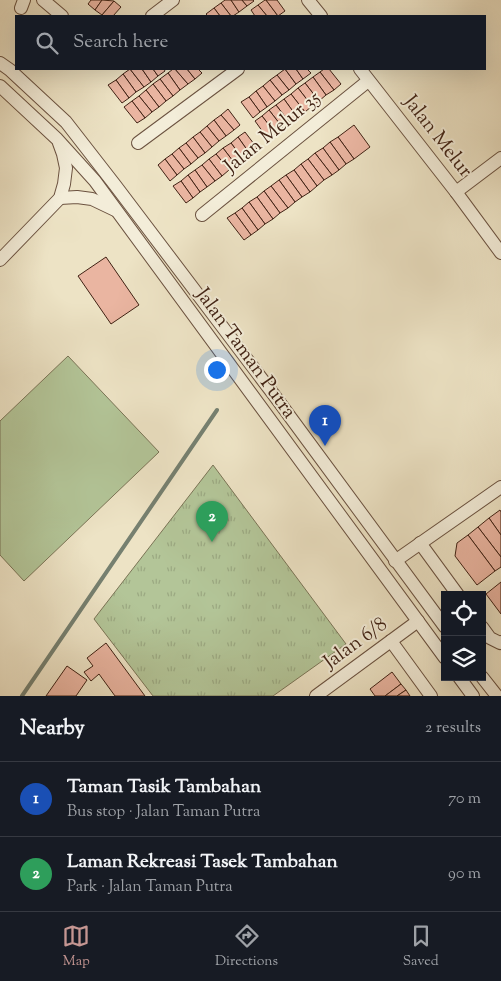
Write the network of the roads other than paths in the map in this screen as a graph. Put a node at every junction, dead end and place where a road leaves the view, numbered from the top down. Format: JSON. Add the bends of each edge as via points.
{"nodes":[{"id":1,"x":43,"y":0,"type":"edge"},
{"id":2,"x":173,"y":0,"type":"edge"},
{"id":3,"x":61,"y":15,"type":"edge"},
{"id":4,"x":153,"y":15,"type":"edge"},
{"id":5,"x":0,"y":63,"type":"edge"},
{"id":6,"x":237,"y":70,"type":"edge"},
{"id":7,"x":361,"y":70,"type":"edge"},
{"id":8,"x":368,"y":80,"type":"junction"},
{"id":9,"x":0,"y":86,"type":"edge"},
{"id":10,"x":57,"y":139,"type":"junction"},
{"id":11,"x":138,"y":143,"type":"dead end"},
{"id":12,"x":501,"y":158,"type":"edge"},
{"id":13,"x":456,"y":192,"type":"junction"},
{"id":14,"x":60,"y":198,"type":"junction"},
{"id":15,"x":116,"y":210,"type":"junction"},
{"id":16,"x":202,"y":216,"type":"dead end"},
{"id":17,"x":501,"y":253,"type":"edge"},
{"id":18,"x":0,"y":260,"type":"edge"},
{"id":19,"x":274,"y":395,"type":"junction"},
{"id":20,"x":259,"y":406,"type":"junction"},
{"id":21,"x":501,"y":487,"type":"edge"},
{"id":22,"x":420,"y":543,"type":"junction"},
{"id":23,"x":395,"y":561,"type":"junction"},
{"id":24,"x":455,"y":591,"type":"edge"},
{"id":25,"x":418,"y":621,"type":"junction"},
{"id":26,"x":441,"y":622,"type":"edge"},
{"id":27,"x":486,"y":632,"type":"edge"},
{"id":28,"x":391,"y":641,"type":"junction"},
{"id":29,"x":501,"y":642,"type":"edge"},
{"id":30,"x":441,"y":653,"type":"edge"},
{"id":31,"x":462,"y":681,"type":"edge"},
{"id":32,"x":486,"y":681,"type":"edge"},
{"id":33,"x":496,"y":693,"type":"edge"},
{"id":34,"x":316,"y":696,"type":"edge"},
{"id":35,"x":431,"y":696,"type":"edge"},
{"id":36,"x":473,"y":696,"type":"edge"}],
"edges":[{"from":1,"to":3,"type":"street"},
{"from":2,"to":4,"type":"street"},
{"from":5,"to":19,"type":"street","name":"Jalan Taman Putra","via":[[66,122]]},
{"from":6,"to":11,"type":"street"},
{"from":7,"to":8,"type":"street","name":"Jalan Melur"},
{"from":8,"to":13,"type":"street","name":"Jalan Melur"},
{"from":8,"to":16,"type":"street","name":"Jalan Melur 35"},
{"from":9,"to":10,"type":"street","name":"Jalan Taman Putra"},
{"from":10,"to":14,"type":"street","via":[[66,168]]},
{"from":10,"to":15,"type":"street","name":"Jalan Taman Putra"},
{"from":12,"to":13,"type":"street"},
{"from":13,"to":17,"type":"street","name":"Jalan Melur"},
{"from":14,"to":15,"type":"street","via":[[92,199]]},
{"from":14,"to":18,"type":"street"},
{"from":15,"to":20,"type":"street","name":"Jalan Taman Putra"},
{"from":19,"to":20,"type":"street"},
{"from":19,"to":23,"type":"street","name":"Jalan Taman Putra"},
{"from":20,"to":25,"type":"street","name":"Jalan Taman Putra"},
{"from":21,"to":22,"type":"street"},
{"from":22,"to":23,"type":"street"},
{"from":22,"to":24,"type":"street"},
{"from":23,"to":26,"type":"street","name":"Jalan Taman Putra"},
{"from":25,"to":28,"type":"street","name":"Jalan 6/8"},
{"from":25,"to":30,"type":"street","name":"Jalan Taman Putra"},
{"from":27,"to":29,"type":"street","via":[[490,638]]},
{"from":28,"to":34,"type":"street","name":"Jalan 6/8"},
{"from":28,"to":35,"type":"street"},
{"from":31,"to":36,"type":"street"},
{"from":32,"to":33,"type":"street"}]}
